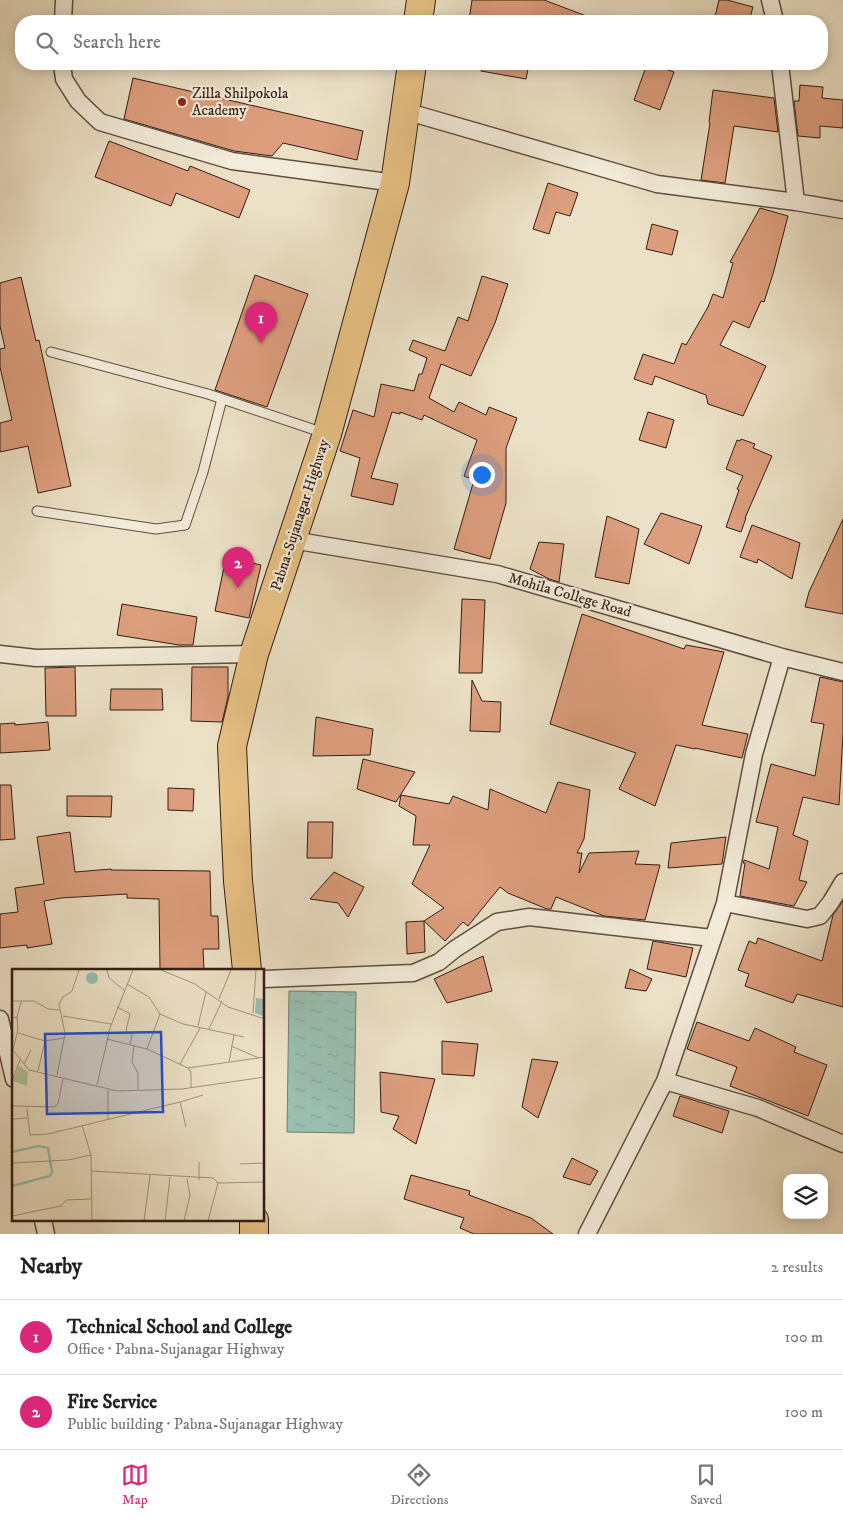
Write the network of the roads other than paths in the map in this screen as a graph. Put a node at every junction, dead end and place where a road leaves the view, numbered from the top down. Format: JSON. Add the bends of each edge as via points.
{"nodes":[{"id":1,"x":64,"y":0,"type":"edge"},
{"id":2,"x":421,"y":0,"type":"edge"},
{"id":3,"x":770,"y":0,"type":"edge"},
{"id":4,"x":63,"y":15,"type":"edge"},
{"id":5,"x":419,"y":15,"type":"edge"},
{"id":6,"x":774,"y":15,"type":"edge"},
{"id":7,"x":63,"y":70,"type":"edge"},
{"id":8,"x":411,"y":70,"type":"edge"},
{"id":9,"x":781,"y":70,"type":"edge"},
{"id":10,"x":405,"y":111,"type":"junction"},
{"id":11,"x":395,"y":183,"type":"junction"},
{"id":12,"x":796,"y":202,"type":"junction"},
{"id":13,"x":843,"y":210,"type":"edge"},
{"id":14,"x":51,"y":352,"type":"dead end"},
{"id":15,"x":222,"y":399,"type":"junction"},
{"id":16,"x":327,"y":434,"type":"junction"},
{"id":17,"x":37,"y":512,"type":"dead end"},
{"id":18,"x":292,"y":540,"type":"junction"},
{"id":19,"x":0,"y":654,"type":"edge"},
{"id":20,"x":254,"y":654,"type":"junction"},
{"id":21,"x":782,"y":657,"type":"junction"},
{"id":22,"x":843,"y":672,"type":"edge"},
{"id":23,"x":843,"y":882,"type":"edge"},
{"id":24,"x":725,"y":902,"type":"junction"},
{"id":25,"x":712,"y":938,"type":"junction"},
{"id":26,"x":247,"y":969,"type":"edge"},
{"id":27,"x":265,"y":979,"type":"edge"},
{"id":28,"x":0,"y":1020,"type":"edge"},
{"id":29,"x":12,"y":1071,"type":"edge"},
{"id":30,"x":665,"y":1080,"type":"junction"},
{"id":31,"x":843,"y":1144,"type":"edge"},
{"id":32,"x":587,"y":1234,"type":"edge"}],
"edges":[{"from":1,"to":4,"type":"street"},
{"from":2,"to":5,"type":"highway"},
{"from":3,"to":6,"type":"street"},
{"from":7,"to":11,"type":"street","via":[[64,79],[78,101],[100,122],[232,161]]},
{"from":8,"to":10,"type":"highway","name":"Pabna-Sujanagar Highway"},
{"from":9,"to":12,"type":"street"},
{"from":10,"to":11,"type":"highway","name":"Pabna-Sujanagar Highway"},
{"from":10,"to":12,"type":"street","via":[[657,184]]},
{"from":11,"to":16,"type":"highway","name":"Pabna-Sujanagar Highway"},
{"from":12,"to":13,"type":"street"},
{"from":14,"to":15,"type":"lane"},
{"from":15,"to":16,"type":"lane"},
{"from":15,"to":17,"type":"lane","via":[[185,525],[156,529]]},
{"from":16,"to":18,"type":"highway","name":"Pabna-Sujanagar Highway"},
{"from":18,"to":20,"type":"highway","name":"Pabna-Sujanagar Highway"},
{"from":18,"to":21,"type":"street","name":"Mohila College Road","via":[[497,574]]},
{"from":19,"to":20,"type":"street","via":[[36,658]]},
{"from":20,"to":26,"type":"highway","name":"Pabna-Sujanagar Highway","via":[[232,746],[238,881]]},
{"from":21,"to":22,"type":"street","name":"Mohila College Road"},
{"from":21,"to":24,"type":"street","via":[[754,754]]},
{"from":23,"to":24,"type":"street","via":[[820,916],[807,919]]},
{"from":24,"to":25,"type":"street"},
{"from":25,"to":27,"type":"street","via":[[529,917],[497,922],[439,962],[414,973]]},
{"from":25,"to":30,"type":"street"},
{"from":28,"to":29,"type":"street"},
{"from":30,"to":31,"type":"street","via":[[758,1108]]},
{"from":30,"to":32,"type":"street"}]}
